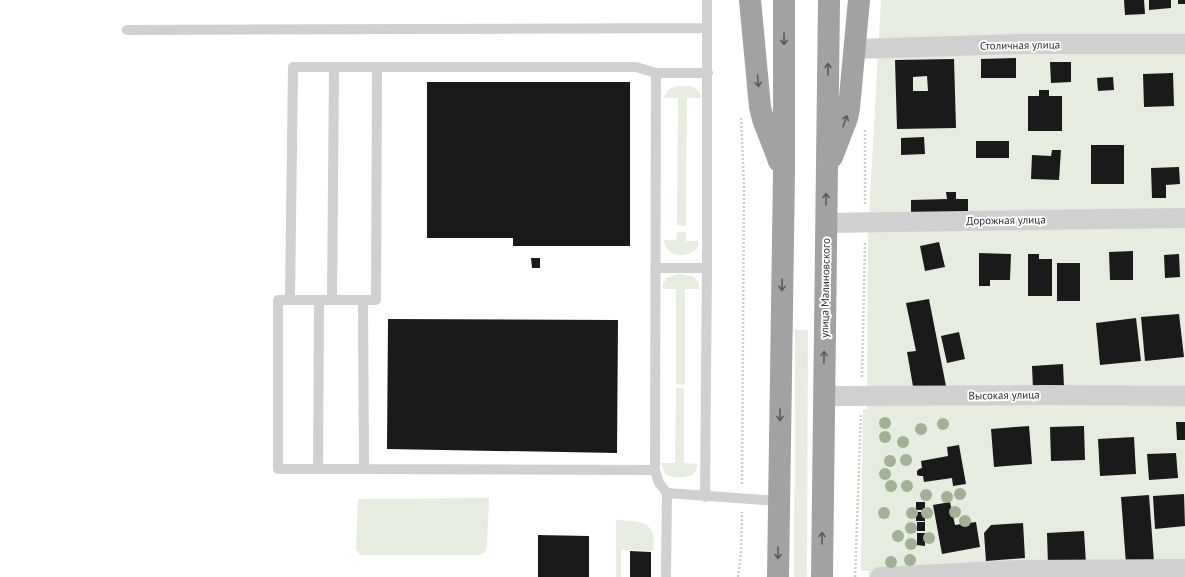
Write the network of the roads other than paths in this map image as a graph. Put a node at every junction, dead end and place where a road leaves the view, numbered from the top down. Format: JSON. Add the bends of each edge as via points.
{"nodes":[{"id":1,"x":707,"y":0,"type":"edge"},
{"id":2,"x":750,"y":0,"type":"edge"},
{"id":3,"x":784,"y":0,"type":"edge"},
{"id":4,"x":829,"y":0,"type":"edge"},
{"id":5,"x":859,"y":0,"type":"edge"},
{"id":6,"x":707,"y":28,"type":"junction"},
{"id":7,"x":127,"y":30,"type":"dead end"},
{"id":8,"x":1185,"y":44,"type":"edge"},
{"id":9,"x":855,"y":49,"type":"junction"},
{"id":10,"x":334,"y":67,"type":"junction"},
{"id":11,"x":377,"y":67,"type":"junction"},
{"id":12,"x":656,"y":73,"type":"junction"},
{"id":13,"x":708,"y":73,"type":"junction"},
{"id":14,"x":826,"y":171,"type":"junction"},
{"id":15,"x":784,"y":172,"type":"junction"},
{"id":16,"x":1185,"y":218,"type":"edge"},
{"id":17,"x":826,"y":223,"type":"junction"},
{"id":18,"x":655,"y":268,"type":"junction"},
{"id":19,"x":707,"y":268,"type":"junction"},
{"id":20,"x":290,"y":300,"type":"junction"},
{"id":21,"x":319,"y":300,"type":"junction"},
{"id":22,"x":332,"y":300,"type":"junction"},
{"id":23,"x":363,"y":300,"type":"junction"},
{"id":24,"x":824,"y":396,"type":"junction"},
{"id":25,"x":1185,"y":396,"type":"edge"},
{"id":26,"x":318,"y":469,"type":"junction"},
{"id":27,"x":364,"y":469,"type":"junction"},
{"id":28,"x":655,"y":470,"type":"junction"},
{"id":29,"x":666,"y":493,"type":"junction"},
{"id":30,"x":705,"y":497,"type":"junction"},
{"id":31,"x":778,"y":501,"type":"junction"},
{"id":32,"x":1185,"y":569,"type":"edge"},
{"id":33,"x":666,"y":577,"type":"edge"},
{"id":34,"x":778,"y":577,"type":"edge"},
{"id":35,"x":822,"y":577,"type":"edge"},
{"id":36,"x":880,"y":577,"type":"edge"}],
"edges":[{"from":1,"to":6,"type":"lane"},
{"from":2,"to":15,"type":"highway","one_way":true,"via":[[760,107]]},
{"from":3,"to":15,"type":"highway","one_way":true},
{"from":14,"to":4,"type":"highway","name":"улица Малиновского","one_way":true},
{"from":5,"to":9,"type":"highway"},
{"from":6,"to":7,"type":"lane"},
{"from":6,"to":13,"type":"lane"},
{"from":8,"to":9,"type":"street","name":"Столичная улица","via":[[1020,44]]},
{"from":14,"to":9,"type":"highway","one_way":true,"via":[[847,118]]},
{"from":10,"to":11,"type":"lane"},
{"from":10,"to":20,"type":"lane","via":[[293,67]]},
{"from":10,"to":22,"type":"lane"},
{"from":11,"to":12,"type":"lane","via":[[636,67]]},
{"from":11,"to":23,"type":"lane","via":[[376,300]]},
{"from":12,"to":13,"type":"lane"},
{"from":12,"to":18,"type":"lane"},
{"from":13,"to":19,"type":"lane"},
{"from":17,"to":14,"type":"highway","name":"улица Малиновского","one_way":true},
{"from":15,"to":31,"type":"highway","one_way":true},
{"from":16,"to":17,"type":"street","name":"Дорожная улица"},
{"from":24,"to":17,"type":"highway","name":"улица Малиновского","one_way":true},
{"from":18,"to":19,"type":"lane"},
{"from":18,"to":28,"type":"lane"},
{"from":19,"to":30,"type":"lane"},
{"from":20,"to":21,"type":"lane"},
{"from":20,"to":26,"type":"lane","via":[[278,300],[278,469]]},
{"from":21,"to":22,"type":"lane"},
{"from":21,"to":26,"type":"lane"},
{"from":22,"to":23,"type":"lane"},
{"from":23,"to":27,"type":"lane"},
{"from":24,"to":25,"type":"street","name":"Высокая улица"},
{"from":35,"to":24,"type":"highway","name":"улица Малиновского","one_way":true},
{"from":26,"to":27,"type":"lane"},
{"from":27,"to":28,"type":"lane"},
{"from":28,"to":29,"type":"lane","via":[[659,483]]},
{"from":29,"to":30,"type":"lane"},
{"from":29,"to":33,"type":"lane"},
{"from":30,"to":31,"type":"lane"},
{"from":31,"to":34,"type":"highway","one_way":true},
{"from":32,"to":36,"type":"street","via":[[1020,570]]}]}
